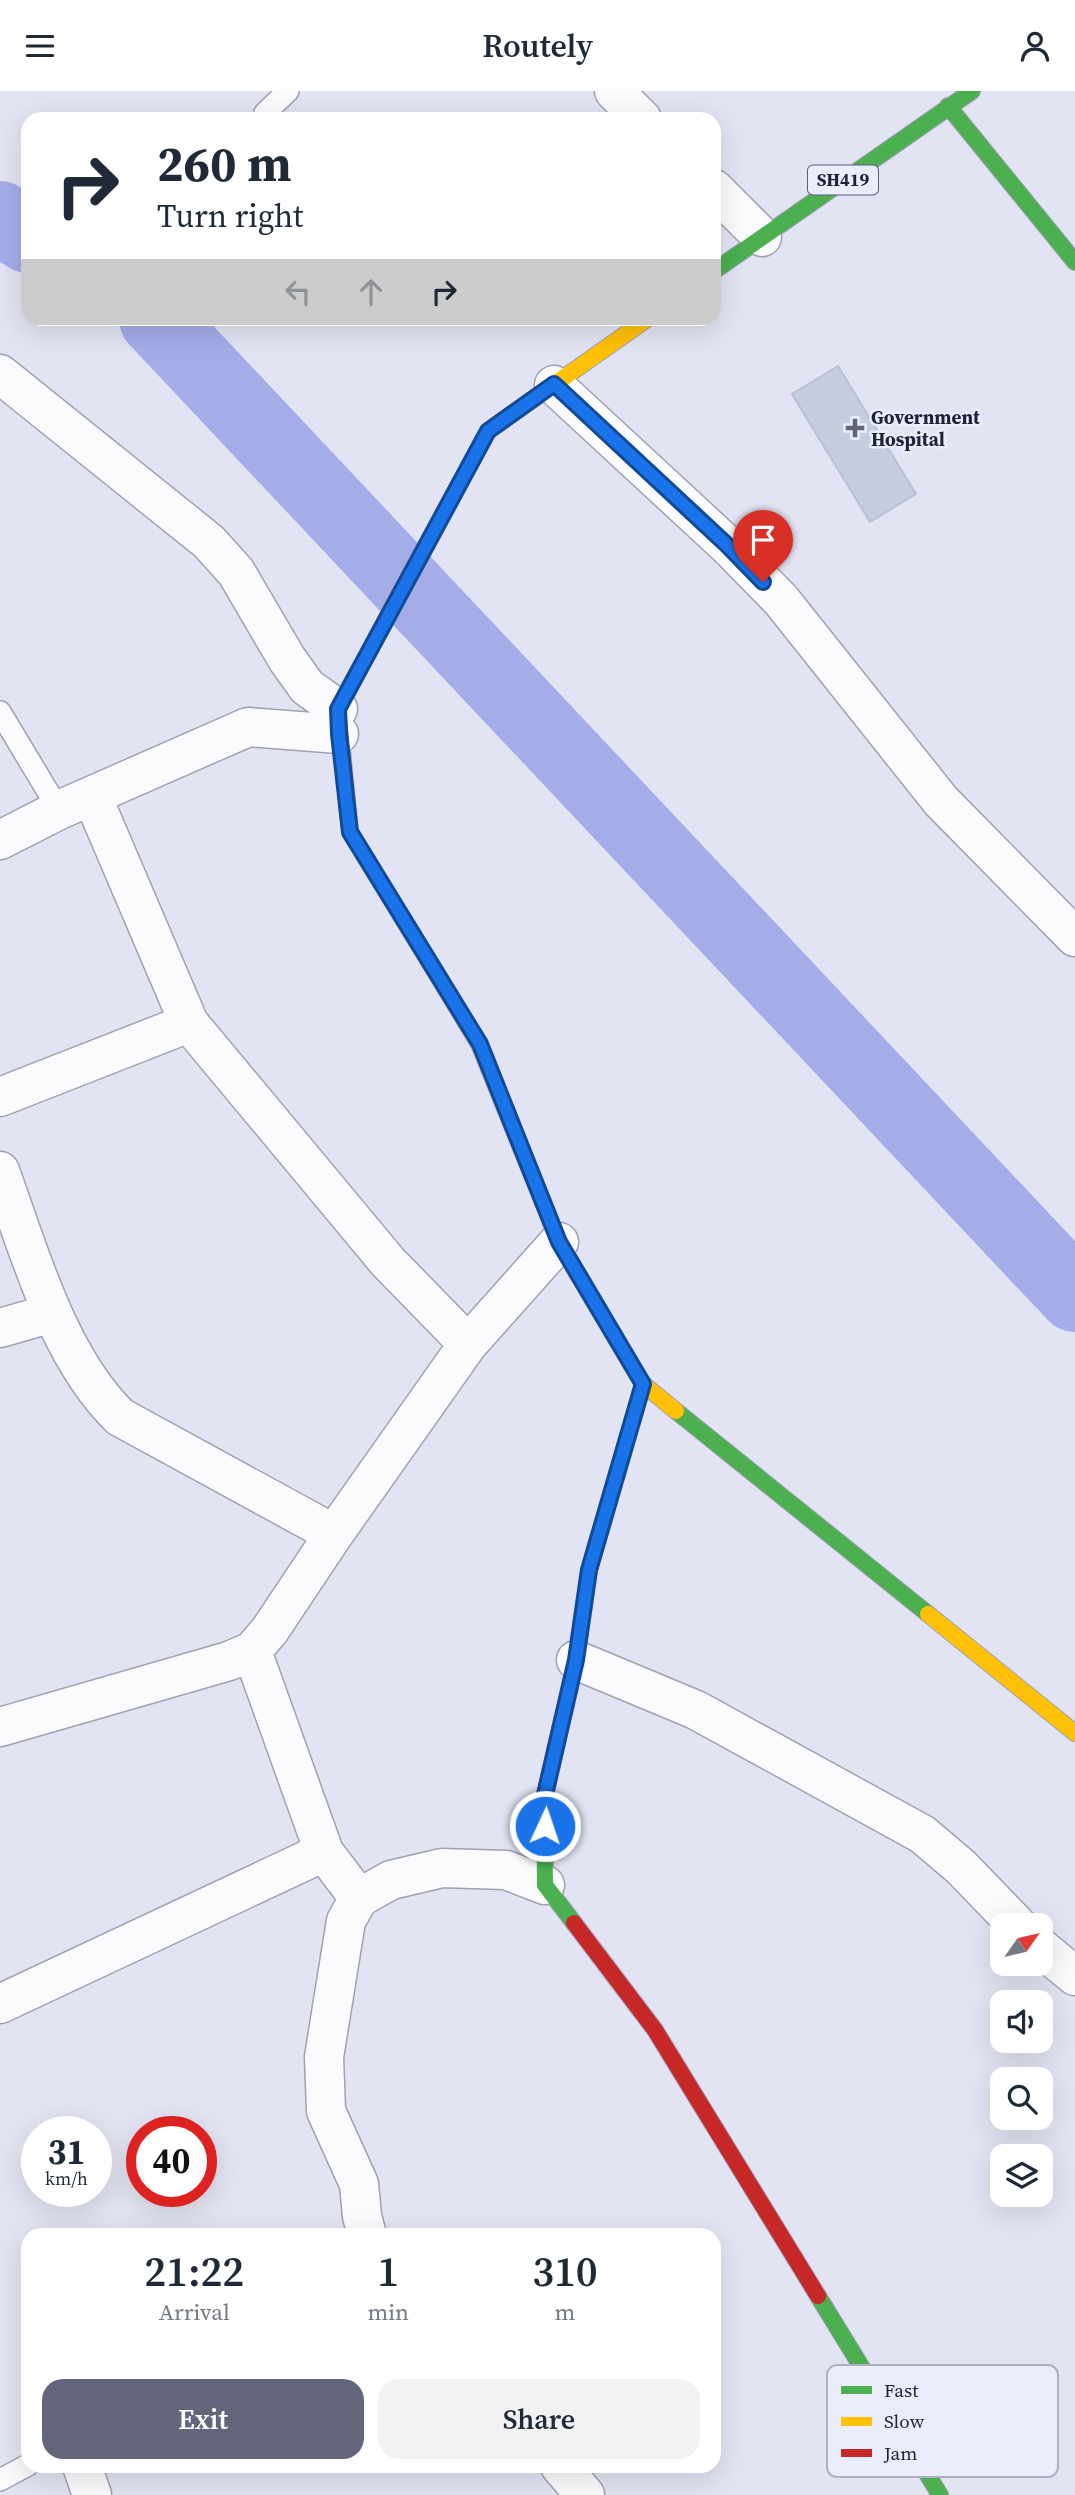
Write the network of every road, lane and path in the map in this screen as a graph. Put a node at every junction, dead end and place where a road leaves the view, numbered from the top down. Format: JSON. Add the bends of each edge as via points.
{"nodes":[{"id":1,"x":288,"y":91,"type":"edge"},
{"id":2,"x":614,"y":91,"type":"edge"},
{"id":3,"x":972,"y":91,"type":"edge"},
{"id":4,"x":948,"y":106,"type":"junction"},
{"id":5,"x":266,"y":112,"type":"edge"},
{"id":6,"x":635,"y":112,"type":"edge"},
{"id":7,"x":721,"y":196,"type":"edge"},
{"id":8,"x":762,"y":237,"type":"junction"},
{"id":9,"x":1075,"y":262,"type":"edge"},
{"id":10,"x":721,"y":266,"type":"edge"},
{"id":11,"x":637,"y":326,"type":"edge"},
{"id":12,"x":0,"y":374,"type":"edge"},
{"id":13,"x":554,"y":384,"type":"junction"},
{"id":14,"x":0,"y":712,"type":"edge"},
{"id":15,"x":339,"y":717,"type":"junction"},
{"id":16,"x":76,"y":803,"type":"junction"},
{"id":17,"x":0,"y":840,"type":"edge"},
{"id":18,"x":1075,"y":937,"type":"edge"},
{"id":19,"x":189,"y":1023,"type":"junction"},
{"id":20,"x":0,"y":1097,"type":"edge"},
{"id":21,"x":0,"y":1171,"type":"edge"},
{"id":22,"x":559,"y":1242,"type":"junction"},
{"id":23,"x":51,"y":1313,"type":"junction"},
{"id":24,"x":0,"y":1328,"type":"edge"},
{"id":25,"x":468,"y":1344,"type":"junction"},
{"id":26,"x":643,"y":1384,"type":"junction"},
{"id":27,"x":334,"y":1534,"type":"junction"},
{"id":28,"x":252,"y":1651,"type":"junction"},
{"id":29,"x":576,"y":1660,"type":"junction"},
{"id":30,"x":0,"y":1727,"type":"edge"},
{"id":31,"x":1075,"y":1733,"type":"edge"},
{"id":32,"x":324,"y":1852,"type":"junction"},
{"id":33,"x":545,"y":1885,"type":"junction"},
{"id":34,"x":359,"y":1898,"type":"junction"},
{"id":35,"x":1005,"y":1913,"type":"edge"},
{"id":36,"x":1054,"y":1959,"type":"edge"},
{"id":37,"x":1075,"y":1976,"type":"edge"},
{"id":38,"x":0,"y":2004,"type":"edge"},
{"id":39,"x":355,"y":2228,"type":"edge"},
{"id":40,"x":860,"y":2365,"type":"edge"},
{"id":41,"x":21,"y":2469,"type":"edge"},
{"id":42,"x":84,"y":2473,"type":"edge"},
{"id":43,"x":565,"y":2473,"type":"edge"},
{"id":44,"x":929,"y":2477,"type":"edge"},
{"id":45,"x":0,"y":2480,"type":"edge"},
{"id":46,"x":92,"y":2495,"type":"edge"},
{"id":47,"x":585,"y":2495,"type":"edge"},
{"id":48,"x":940,"y":2495,"type":"edge"}],
"edges":[{"from":1,"to":5,"type":"lane"},
{"from":2,"to":6,"type":"street"},
{"from":3,"to":4,"type":"main road","number":"SH419"},
{"from":4,"to":8,"type":"main road","number":"SH419"},
{"from":4,"to":9,"type":"main road"},
{"from":7,"to":8,"type":"street"},
{"from":8,"to":10,"type":"main road","number":"SH419"},
{"from":11,"to":13,"type":"main road"},
{"from":12,"to":15,"type":"street","via":[[209,542],[236,572],[307,687]]},
{"from":13,"to":15,"type":"main road","via":[[488,431]]},
{"from":13,"to":18,"type":"street","via":[[781,600],[941,801]]},
{"from":14,"to":16,"type":"lane"},
{"from":15,"to":16,"type":"street","via":[[248,727]]},
{"from":15,"to":22,"type":"main road","via":[[350,832],[480,1044]]},
{"from":16,"to":17,"type":"street"},
{"from":16,"to":19,"type":"street"},
{"from":19,"to":20,"type":"street"},
{"from":19,"to":25,"type":"street","via":[[388,1262]]},
{"from":21,"to":23,"type":"street"},
{"from":22,"to":25,"type":"street"},
{"from":22,"to":26,"type":"main road"},
{"from":23,"to":24,"type":"street"},
{"from":23,"to":27,"type":"street","via":[[100,1398],[120,1417]]},
{"from":25,"to":27,"type":"street"},
{"from":26,"to":29,"type":"main road","via":[[589,1570]]},
{"from":26,"to":31,"type":"main road"},
{"from":27,"to":28,"type":"street"},
{"from":28,"to":30,"type":"street"},
{"from":28,"to":32,"type":"street"},
{"from":29,"to":33,"type":"main road","via":[[544,1799]]},
{"from":29,"to":35,"type":"street","via":[[696,1710],[922,1834]]},
{"from":32,"to":34,"type":"street"},
{"from":32,"to":38,"type":"street"},
{"from":33,"to":34,"type":"street","via":[[506,1870],[442,1868],[391,1881]]},
{"from":33,"to":40,"type":"main road","via":[[655,2030]]},
{"from":34,"to":39,"type":"street","via":[[346,1921],[324,2057],[326,2111],[359,2184]]},
{"from":36,"to":37,"type":"street"},
{"from":41,"to":45,"type":"lane"},
{"from":42,"to":46,"type":"street"},
{"from":43,"to":47,"type":"street"},
{"from":44,"to":48,"type":"main road"}]}
